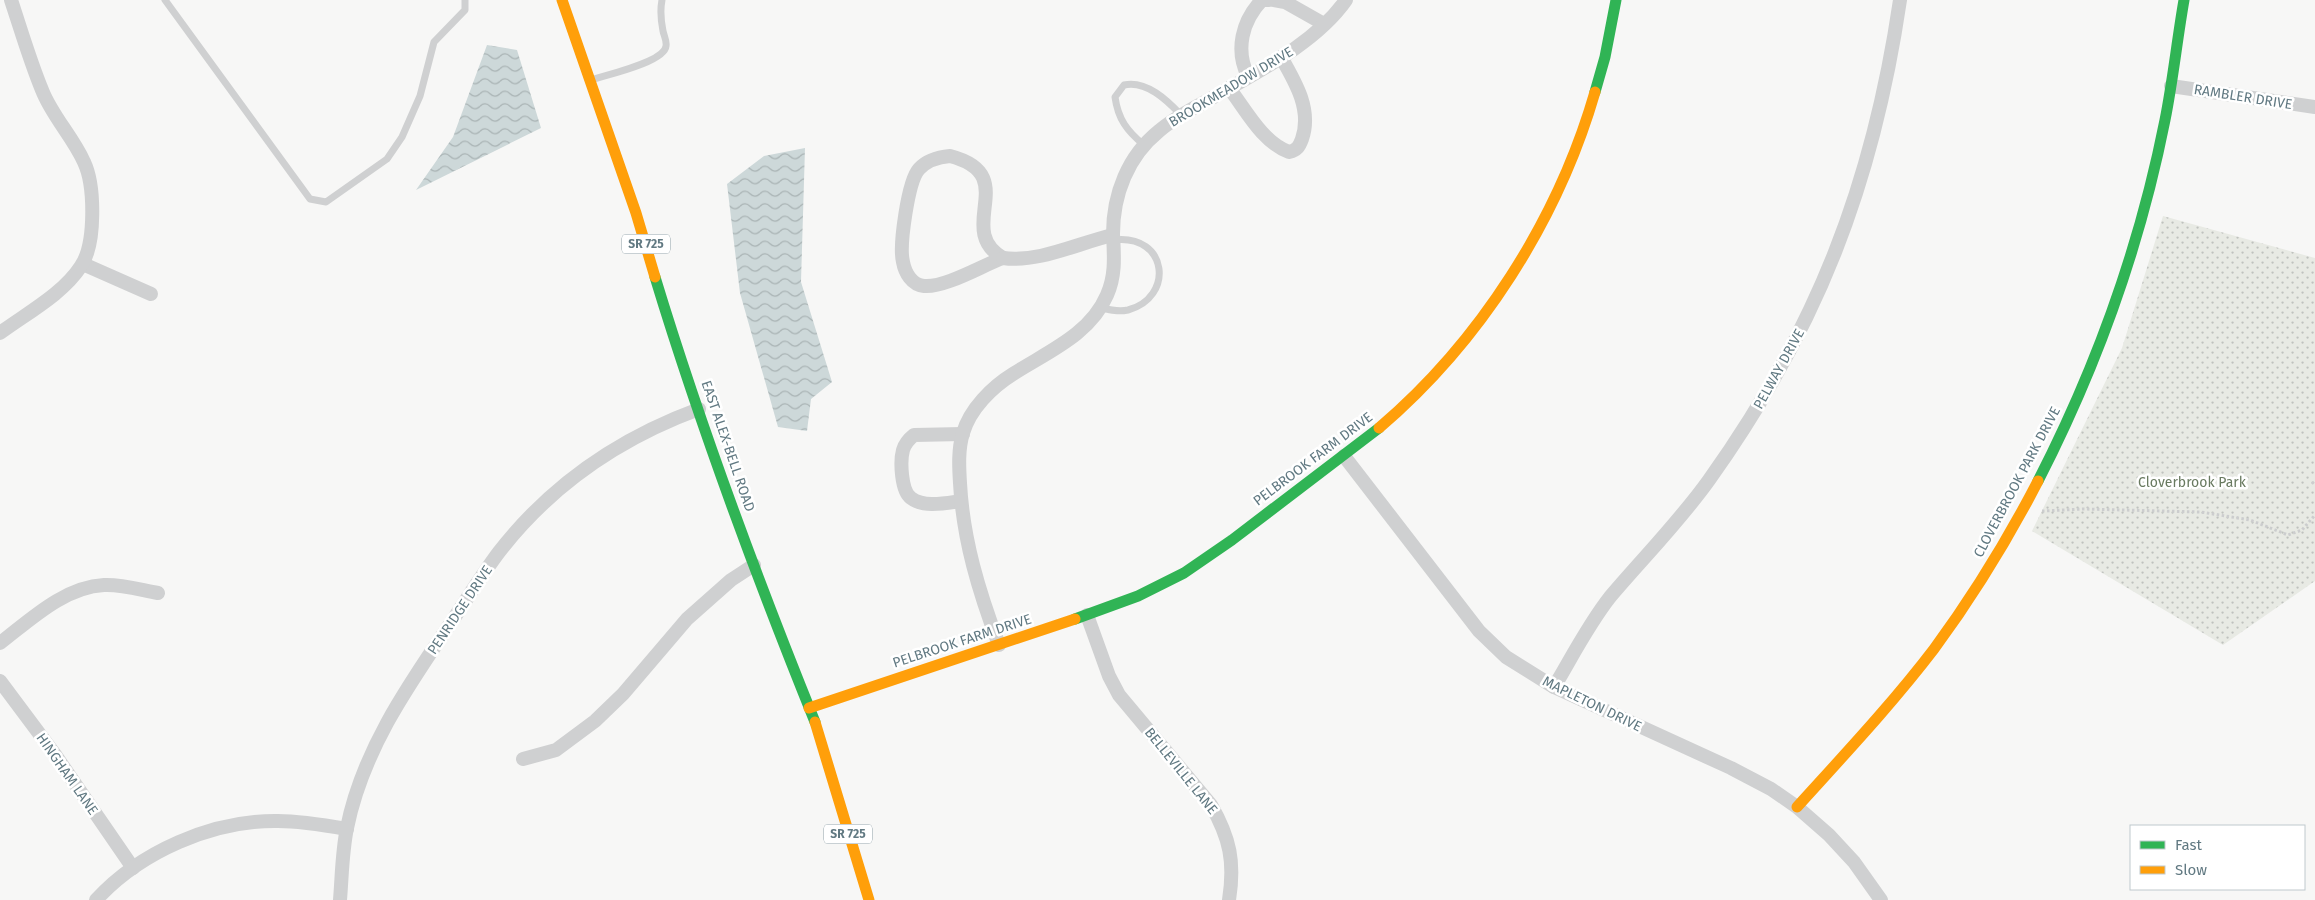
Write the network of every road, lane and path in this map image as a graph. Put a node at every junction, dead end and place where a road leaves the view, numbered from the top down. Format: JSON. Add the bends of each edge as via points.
{"nodes":[{"id":1,"x":11,"y":0,"type":"edge"},
{"id":2,"x":165,"y":0,"type":"edge"},
{"id":3,"x":465,"y":0,"type":"edge"},
{"id":4,"x":562,"y":0,"type":"edge"},
{"id":5,"x":662,"y":0,"type":"edge"},
{"id":6,"x":1269,"y":0,"type":"edge"},
{"id":7,"x":1274,"y":0,"type":"edge"},
{"id":8,"x":1346,"y":0,"type":"edge"},
{"id":9,"x":1616,"y":0,"type":"edge"},
{"id":10,"x":1900,"y":0,"type":"edge"},
{"id":11,"x":2184,"y":0,"type":"edge"},
{"id":12,"x":1324,"y":24,"type":"junction"},
{"id":13,"x":1281,"y":57,"type":"junction"},
{"id":14,"x":1248,"y":76,"type":"junction"},
{"id":15,"x":591,"y":80,"type":"junction"},
{"id":16,"x":2171,"y":86,"type":"junction"},
{"id":17,"x":1229,"y":88,"type":"junction"},
{"id":18,"x":2315,"y":107,"type":"edge"},
{"id":19,"x":1181,"y":115,"type":"junction"},
{"id":20,"x":1144,"y":145,"type":"junction"},
{"id":21,"x":1114,"y":238,"type":"junction"},
{"id":22,"x":1004,"y":258,"type":"junction"},
{"id":23,"x":83,"y":264,"type":"junction"},
{"id":24,"x":151,"y":294,"type":"dead end"},
{"id":25,"x":1101,"y":308,"type":"junction"},
{"id":26,"x":0,"y":333,"type":"edge"},
{"id":27,"x":699,"y":408,"type":"junction"},
{"id":28,"x":963,"y":434,"type":"junction"},
{"id":29,"x":1344,"y":456,"type":"junction"},
{"id":30,"x":961,"y":501,"type":"junction"},
{"id":31,"x":2042,"y":511,"type":"dead end"},
{"id":32,"x":2315,"y":515,"type":"edge"},
{"id":33,"x":754,"y":565,"type":"junction"},
{"id":34,"x":158,"y":593,"type":"dead end"},
{"id":35,"x":1087,"y":615,"type":"junction"},
{"id":36,"x":0,"y":643,"type":"edge"},
{"id":37,"x":998,"y":645,"type":"junction"},
{"id":38,"x":0,"y":681,"type":"edge"},
{"id":39,"x":1554,"y":687,"type":"junction"},
{"id":40,"x":809,"y":708,"type":"junction"},
{"id":41,"x":523,"y":759,"type":"dead end"},
{"id":42,"x":1797,"y":807,"type":"junction"},
{"id":43,"x":347,"y":829,"type":"junction"},
{"id":44,"x":133,"y":868,"type":"junction"},
{"id":45,"x":96,"y":900,"type":"edge"},
{"id":46,"x":340,"y":900,"type":"edge"},
{"id":47,"x":869,"y":900,"type":"edge"},
{"id":48,"x":1229,"y":900,"type":"edge"},
{"id":49,"x":1881,"y":900,"type":"edge"}],
"edges":[{"from":1,"to":23,"type":"street","via":[[42,91],[85,162],[92,200],[92,231]]},
{"from":2,"to":3,"type":"lane","via":[[310,199],[326,202],[387,159],[402,136],[420,96],[434,42],[464,10]]},
{"from":4,"to":15,"type":"street","name":"EAST ALEX-BELL ROAD","number":"SR 725"},
{"from":5,"to":15,"type":"lane","via":[[666,50],[646,63]]},
{"from":6,"to":14,"type":"street","via":[[1262,0],[1254,8],[1241,41],[1241,55]]},
{"from":7,"to":12,"type":"street","via":[[1285,2]]},
{"from":8,"to":12,"type":"street","name":"BROOKMEADOW DRIVE"},
{"from":9,"to":29,"type":"street","name":"PELBROOK FARM DRIVE","via":[[1592,103],[1562,184],[1533,238],[1503,288],[1434,375],[1399,410]]},
{"from":10,"to":39,"type":"street","name":"PELWAY DRIVE","via":[[1867,160],[1833,260],[1810,314],[1749,423],[1681,517],[1591,623]]},
{"from":11,"to":16,"type":"street","name":"CLOVERBROOK PARK DRIVE"},
{"from":12,"to":13,"type":"street","name":"BROOKMEADOW DRIVE"},
{"from":13,"to":14,"type":"street","name":"BROOKMEADOW DRIVE"},
{"from":13,"to":17,"type":"street","via":[[1301,96],[1306,114],[1305,130],[1295,151],[1289,152],[1272,143]]},
{"from":14,"to":17,"type":"street","name":"BROOKMEADOW DRIVE"},
{"from":15,"to":27,"type":"street","name":"EAST ALEX-BELL ROAD","number":"SR 725"},
{"from":16,"to":18,"type":"street","name":"RAMBLER DRIVE"},
{"from":16,"to":42,"type":"street","name":"CLOVERBROOK PARK DRIVE","via":[[2145,202],[2110,321],[2056,446],[2011,531],[1950,625],[1883,711]]},
{"from":17,"to":19,"type":"street","name":"BROOKMEADOW DRIVE"},
{"from":19,"to":20,"type":"street","name":"BROOKMEADOW DRIVE"},
{"from":19,"to":20,"type":"lane","via":[[1154,92],[1124,85],[1116,96],[1117,110],[1123,125]]},
{"from":20,"to":21,"type":"street","name":"BROOKMEADOW DRIVE","via":[[1121,184],[1116,203]]},
{"from":21,"to":22,"type":"street","via":[[1086,241],[1047,255],[1018,260]]},
{"from":21,"to":25,"type":"street","name":"BROOKMEADOW DRIVE","via":[[1113,275]]},
{"from":21,"to":25,"type":"lane","via":[[1137,241],[1146,246],[1153,253],[1160,270],[1159,281],[1155,290],[1129,310]]},
{"from":22,"to":22,"type":"street","via":[[993,252],[983,234],[987,194],[985,180],[977,169],[950,156],[927,162],[911,183],[902,260],[912,281],[926,287]]},
{"from":23,"to":24,"type":"street"},
{"from":23,"to":26,"type":"street","via":[[68,283]]},
{"from":25,"to":28,"type":"street","name":"BROOKMEADOW DRIVE","via":[[1084,329],[996,386],[968,420]]},
{"from":27,"to":33,"type":"street","name":"EAST ALEX-BELL ROAD","number":"SR 725"},
{"from":27,"to":43,"type":"street","name":"PENRIDGE DRIVE","via":[[650,428],[588,465],[559,488],[499,552],[388,718],[359,786]]},
{"from":28,"to":30,"type":"street","name":"BROOKMEADOW DRIVE"},
{"from":28,"to":30,"type":"street","via":[[914,435],[903,451],[902,479],[905,492],[917,501],[935,504]]},
{"from":29,"to":35,"type":"street","name":"PELBROOK FARM DRIVE","via":[[1185,573],[1147,593]]},
{"from":29,"to":39,"type":"street","name":"MAPLETON DRIVE","via":[[1479,631],[1506,657]]},
{"from":30,"to":37,"type":"street","name":"BROOKMEADOW DRIVE","via":[[973,570]]},
{"from":31,"to":32,"type":"path","via":[[2201,512],[2250,520],[2288,535],[2302,530]]},
{"from":33,"to":40,"type":"street","name":"EAST ALEX-BELL ROAD","number":"SR 725"},
{"from":33,"to":41,"type":"street","via":[[730,580],[686,619],[623,694],[595,721],[556,750]]},
{"from":34,"to":36,"type":"street","via":[[104,585],[73,592]]},
{"from":35,"to":37,"type":"street","name":"PELBROOK FARM DRIVE"},
{"from":35,"to":48,"type":"street","name":"BELLEVILLE LANE","via":[[1111,680],[1133,713],[1211,805],[1221,823],[1232,863]]},
{"from":37,"to":40,"type":"street","name":"PELBROOK FARM DRIVE"},
{"from":38,"to":44,"type":"street","name":"HINGHAM LANE"},
{"from":39,"to":42,"type":"street","name":"MAPLETON DRIVE","via":[[1731,768]]},
{"from":40,"to":47,"type":"street","name":"EAST ALEX-BELL ROAD","number":"SR 725"},
{"from":42,"to":49,"type":"street","name":"MAPLETON DRIVE","via":[[1854,862]]},
{"from":43,"to":44,"type":"street","via":[[277,821],[248,823],[180,842]]},
{"from":43,"to":46,"type":"street","name":"PENRIDGE DRIVE"},
{"from":44,"to":45,"type":"street"}]}
